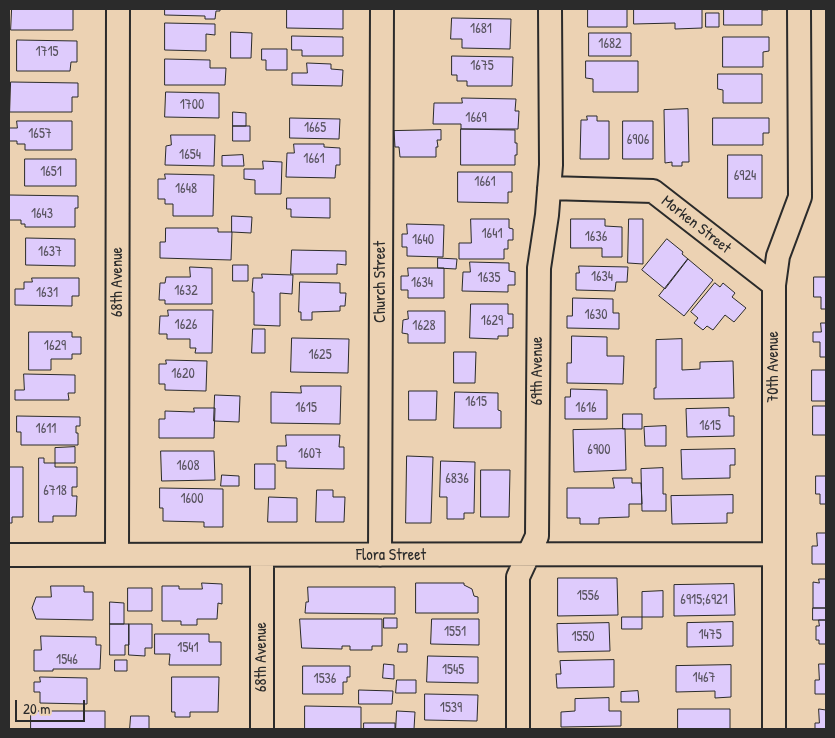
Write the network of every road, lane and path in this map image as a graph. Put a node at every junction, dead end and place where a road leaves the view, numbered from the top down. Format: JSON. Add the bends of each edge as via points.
{"nodes":[{"id":1,"x":118,"y":9,"type":"edge"},
{"id":2,"x":382,"y":9,"type":"edge"},
{"id":3,"x":550,"y":9,"type":"edge"},
{"id":4,"x":799,"y":9,"type":"edge"},
{"id":5,"x":549,"y":188,"type":"junction"},
{"id":6,"x":774,"y":285,"type":"junction"},
{"id":7,"x":774,"y":554,"type":"junction"},
{"id":8,"x":9,"y":555,"type":"edge"},
{"id":9,"x":117,"y":555,"type":"junction"},
{"id":10,"x":528,"y":555,"type":"junction"},
{"id":11,"x":262,"y":556,"type":"junction"},
{"id":12,"x":380,"y":556,"type":"junction"},
{"id":13,"x":262,"y":729,"type":"edge"},
{"id":14,"x":518,"y":729,"type":"edge"},
{"id":15,"x":774,"y":729,"type":"edge"}],
"edges":[{"from":1,"to":9,"type":"street","name":"68th Avenue"},
{"from":2,"to":12,"type":"street","name":"Church Street"},
{"from":3,"to":5,"type":"street","name":"69th Avenue"},
{"from":4,"to":6,"type":"street","name":"70th Avenue","via":[[800,196],[778,256]]},
{"from":5,"to":6,"type":"street","name":"Morken Street","via":[[653,191]]},
{"from":5,"to":10,"type":"street","name":"69th Avenue","via":[[539,268],[537,536]]},
{"from":6,"to":7,"type":"street","name":"70th Avenue"},
{"from":7,"to":10,"type":"street","name":"Flora Street"},
{"from":7,"to":15,"type":"street","name":"70th Avenue"},
{"from":8,"to":9,"type":"street","name":"Flora Street"},
{"from":9,"to":11,"type":"street","name":"Flora Street"},
{"from":10,"to":12,"type":"street","name":"Flora Street"},
{"from":10,"to":14,"type":"street","name":"69th Avenue","via":[[518,577]]},
{"from":11,"to":12,"type":"street","name":"Flora Street"},
{"from":11,"to":13,"type":"street","name":"68th Avenue"}]}
